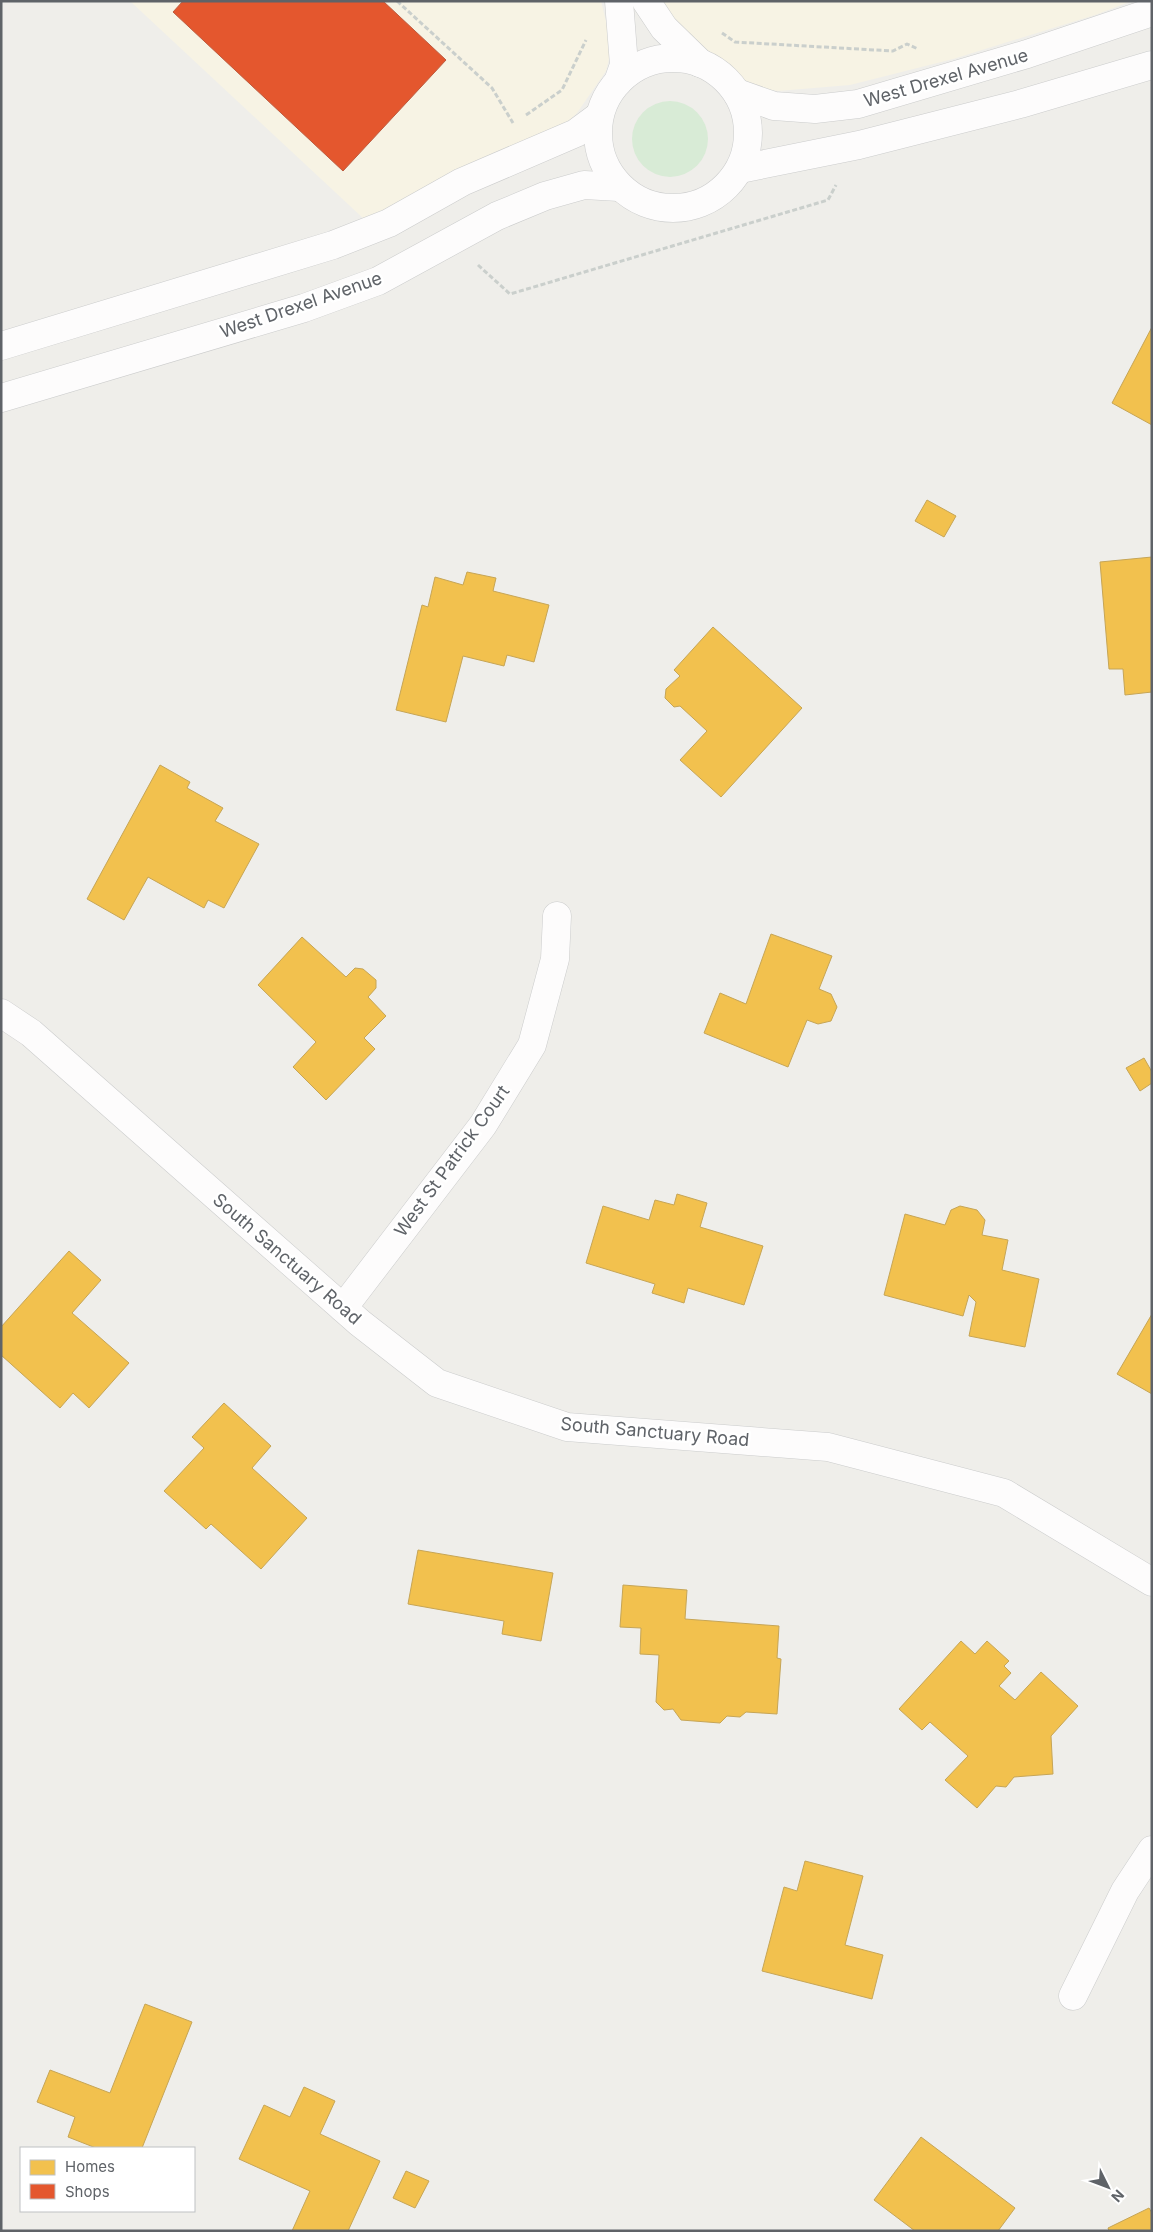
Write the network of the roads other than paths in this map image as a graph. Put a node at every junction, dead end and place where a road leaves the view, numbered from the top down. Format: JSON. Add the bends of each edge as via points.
{"nodes":[{"id":1,"x":619,"y":1,"type":"edge"},
{"id":2,"x":646,"y":1,"type":"edge"},
{"id":3,"x":1152,"y":12,"type":"edge"},
{"id":4,"x":700,"y":63,"type":"junction"},
{"id":5,"x":1152,"y":65,"type":"edge"},
{"id":6,"x":618,"y":82,"type":"junction"},
{"id":7,"x":737,"y":93,"type":"junction"},
{"id":8,"x":599,"y":116,"type":"junction"},
{"id":9,"x":740,"y":168,"type":"junction"},
{"id":10,"x":619,"y":187,"type":"junction"},
{"id":11,"x":1,"y":346,"type":"edge"},
{"id":12,"x":1,"y":398,"type":"edge"},
{"id":13,"x":557,"y":916,"type":"dead end"},
{"id":14,"x":1,"y":1012,"type":"edge"},
{"id":15,"x":343,"y":1308,"type":"junction"},
{"id":16,"x":1152,"y":1582,"type":"edge"},
{"id":17,"x":1152,"y":1850,"type":"edge"},
{"id":18,"x":1073,"y":1996,"type":"dead end"}],
"edges":[{"from":1,"to":6,"type":"street","via":[[624,65]]},
{"from":2,"to":4,"type":"street","via":[[664,28]]},
{"from":3,"to":7,"type":"street","name":"West Drexel Avenue","via":[[1027,54],[858,104],[815,109],[774,106]]},
{"from":4,"to":6,"type":"street","name":"West Drexel Avenue","via":[[679,58],[656,60],[636,68]]},
{"from":4,"to":7,"type":"street","name":"West Drexel Avenue","via":[[721,75]]},
{"from":5,"to":9,"type":"street","via":[[1001,109],[859,144]]},
{"from":6,"to":8,"type":"street","name":"West Drexel Avenue","via":[[606,98]]},
{"from":7,"to":9,"type":"street","name":"West Drexel Avenue","via":[[746,117],[748,143]]},
{"from":8,"to":10,"type":"street","name":"West Drexel Avenue","via":[[597,142],[604,166]]},
{"from":8,"to":11,"type":"street","name":"West Drexel Avenue","via":[[576,133],[462,182],[389,223],[333,245]]},
{"from":9,"to":10,"type":"street","name":"West Drexel Avenue","via":[[726,187],[707,201],[684,208],[661,208],[638,201]]},
{"from":10,"to":12,"type":"street","name":"West Drexel Avenue","via":[[584,185],[545,196],[497,216],[378,281],[304,308]]},
{"from":13,"to":15,"type":"street","name":"West St Patrick Court","via":[[555,959],[532,1045],[483,1125]]},
{"from":14,"to":15,"type":"street","name":"South Sanctuary Road","via":[[31,1033]]},
{"from":15,"to":16,"type":"street","name":"South Sanctuary Road","via":[[436,1383],[567,1427],[828,1447],[1004,1493]]},
{"from":17,"to":18,"type":"street","via":[[1126,1891]]}]}
